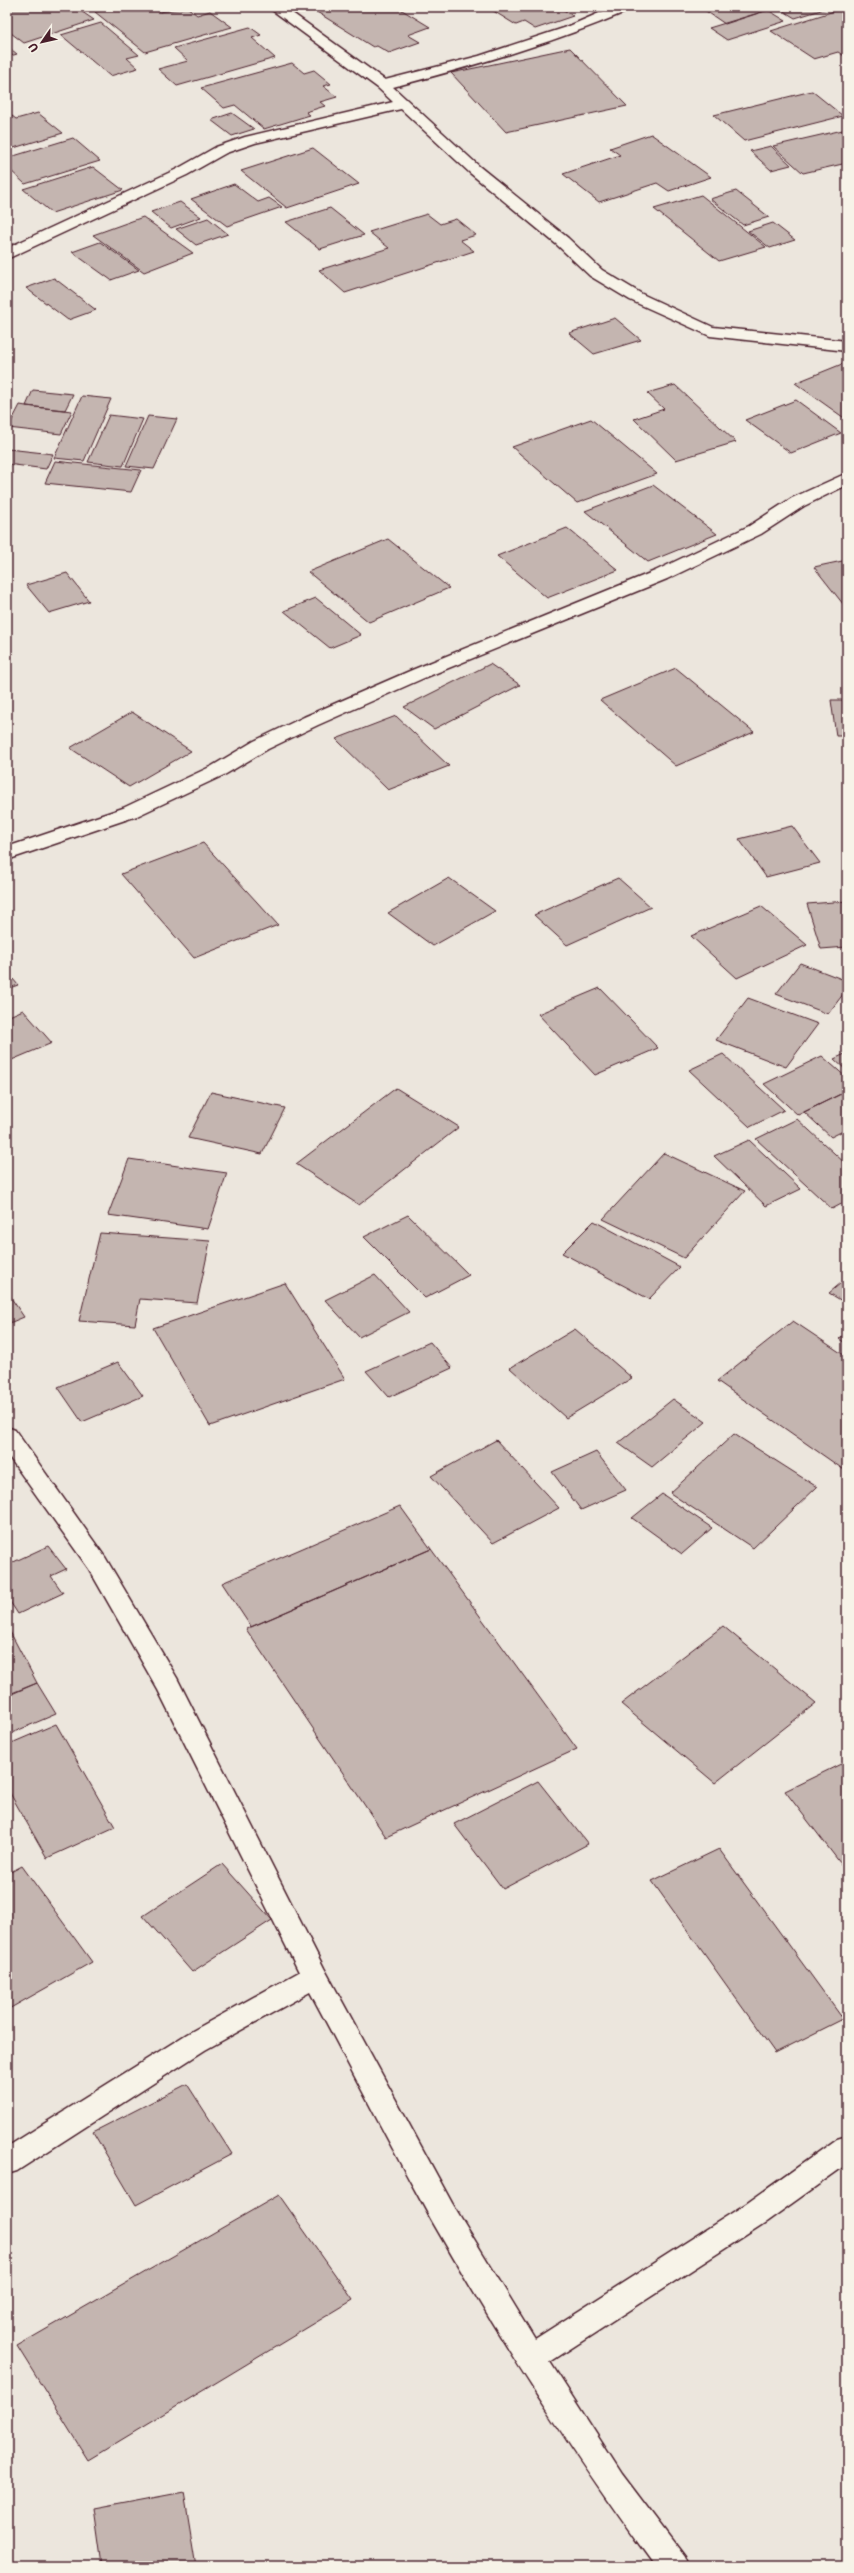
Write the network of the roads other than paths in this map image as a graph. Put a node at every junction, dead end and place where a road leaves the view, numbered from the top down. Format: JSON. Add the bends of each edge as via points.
{"nodes":[{"id":1,"x":275,"y":7,"type":"edge"},
{"id":2,"x":625,"y":7,"type":"edge"},
{"id":3,"x":605,"y":10,"type":"edge"},
{"id":4,"x":383,"y":85,"type":"junction"},
{"id":5,"x":405,"y":104,"type":"junction"},
{"id":6,"x":7,"y":254,"type":"edge"},
{"id":7,"x":847,"y":346,"type":"edge"},
{"id":8,"x":847,"y":478,"type":"edge"},
{"id":9,"x":7,"y":854,"type":"edge"},
{"id":10,"x":7,"y":1436,"type":"edge"},
{"id":11,"x":315,"y":1976,"type":"junction"},
{"id":12,"x":847,"y":2148,"type":"edge"},
{"id":13,"x":7,"y":2162,"type":"edge"},
{"id":14,"x":531,"y":2358,"type":"junction"},
{"id":15,"x":673,"y":2566,"type":"edge"}],
"edges":[{"from":1,"to":4,"type":"street"},
{"from":2,"to":3,"type":"street"},
{"from":3,"to":4,"type":"street","via":[[572,30],[506,52]]},
{"from":4,"to":5,"type":"street"},
{"from":5,"to":6,"type":"street","via":[[339,118],[221,150],[182,172]]},
{"from":5,"to":7,"type":"street","via":[[475,170],[562,241],[596,273],[636,297],[710,331]]},
{"from":8,"to":9,"type":"street","via":[[798,502],[755,530],[662,575],[418,674],[318,718],[261,745],[184,788],[130,812]]},
{"from":10,"to":11,"type":"street","via":[[97,1563],[168,1685]]},
{"from":11,"to":13,"type":"street","via":[[196,2042]]},
{"from":11,"to":14,"type":"street","via":[[442,2212]]},
{"from":12,"to":14,"type":"street","via":[[756,2212]]},
{"from":14,"to":15,"type":"street","via":[[612,2484]]}]}
